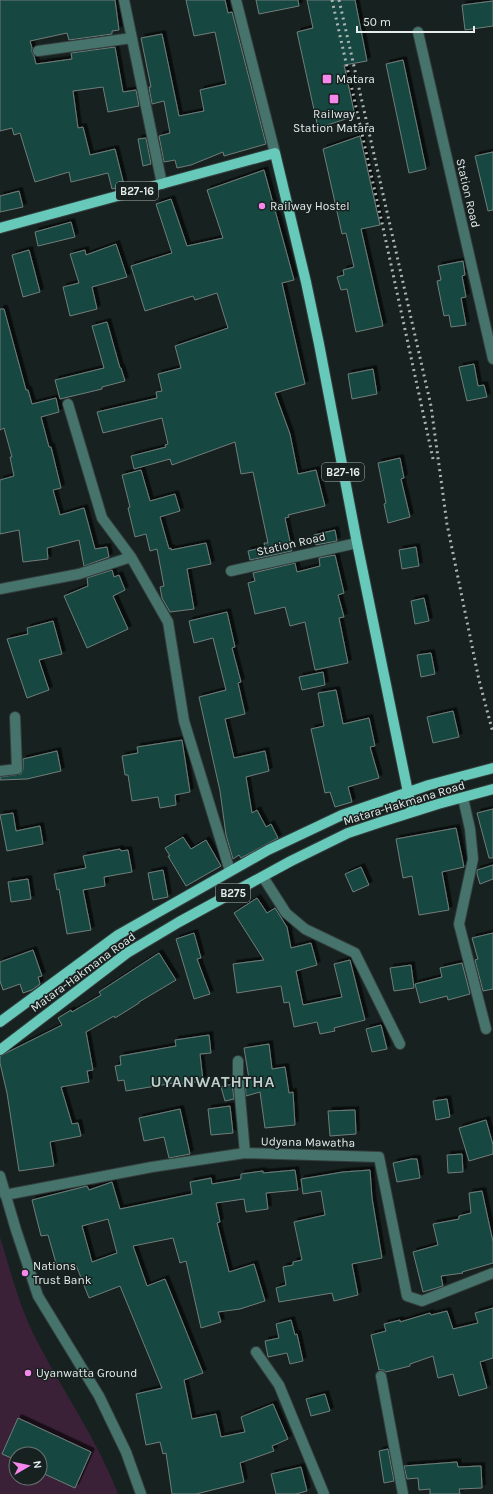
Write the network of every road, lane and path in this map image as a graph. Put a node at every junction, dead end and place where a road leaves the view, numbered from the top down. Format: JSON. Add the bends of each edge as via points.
{"nodes":[{"id":1,"x":124,"y":0,"type":"edge"},
{"id":2,"x":236,"y":0,"type":"edge"},
{"id":3,"x":418,"y":32,"type":"dead end"},
{"id":4,"x":132,"y":38,"type":"junction"},
{"id":5,"x":38,"y":51,"type":"dead end"},
{"id":6,"x":275,"y":153,"type":"junction"},
{"id":7,"x":162,"y":184,"type":"junction"},
{"id":8,"x":0,"y":228,"type":"edge"},
{"id":9,"x":493,"y":359,"type":"edge"},
{"id":10,"x":68,"y":404,"type":"dead end"},
{"id":11,"x":356,"y":543,"type":"junction"},
{"id":12,"x":131,"y":557,"type":"junction"},
{"id":13,"x":231,"y":570,"type":"dead end"},
{"id":14,"x":0,"y":590,"type":"edge"},
{"id":15,"x":15,"y":717,"type":"dead end"},
{"id":16,"x":493,"y":768,"type":"edge"},
{"id":17,"x":0,"y":771,"type":"edge"},
{"id":18,"x":493,"y":789,"type":"edge"},
{"id":19,"x":409,"y":792,"type":"junction"},
{"id":20,"x":463,"y":798,"type":"junction"},
{"id":21,"x":412,"y":812,"type":"junction"},
{"id":22,"x":230,"y":871,"type":"junction"},
{"id":23,"x":263,"y":877,"type":"junction"},
{"id":24,"x":0,"y":1022,"type":"edge"},
{"id":25,"x":486,"y":1029,"type":"dead end"},
{"id":26,"x":400,"y":1044,"type":"dead end"},
{"id":27,"x":0,"y":1050,"type":"edge"},
{"id":28,"x":238,"y":1061,"type":"dead end"},
{"id":29,"x":246,"y":1154,"type":"junction"},
{"id":30,"x":0,"y":1176,"type":"edge"},
{"id":31,"x":5,"y":1195,"type":"junction"},
{"id":32,"x":493,"y":1273,"type":"edge"},
{"id":33,"x":256,"y":1352,"type":"dead end"},
{"id":34,"x":381,"y":1376,"type":"dead end"},
{"id":35,"x":141,"y":1494,"type":"edge"},
{"id":36,"x":324,"y":1494,"type":"edge"},
{"id":37,"x":403,"y":1494,"type":"edge"}],
"edges":[{"from":1,"to":4,"type":"street"},
{"from":2,"to":6,"type":"street"},
{"from":3,"to":9,"type":"street","name":"Station Road"},
{"from":4,"to":5,"type":"street"},
{"from":4,"to":7,"type":"street"},
{"from":6,"to":7,"type":"main road","number":"B27-16"},
{"from":6,"to":11,"type":"main road","number":"B27-16","via":[[319,344]]},
{"from":7,"to":8,"type":"main road","number":"B27-16"},
{"from":10,"to":12,"type":"street","via":[[102,518]]},
{"from":11,"to":13,"type":"street","name":"Station Road"},
{"from":11,"to":19,"type":"main road","number":"B27-16"},
{"from":12,"to":14,"type":"street","via":[[78,574]]},
{"from":12,"to":22,"type":"street","via":[[168,622],[184,721]]},
{"from":15,"to":17,"type":"street","via":[[17,769]]},
{"from":16,"to":19,"type":"main road","name":"Matara-Hakmana Road","number":"B275"},
{"from":18,"to":20,"type":"main road","name":"Matara-Hakmana Road","number":"B275"},
{"from":19,"to":21,"type":"main road"},
{"from":19,"to":22,"type":"main road","name":"Matara-Hakmana Road","number":"B275","via":[[342,814]]},
{"from":20,"to":21,"type":"main road","name":"Matara-Hakmana Road","number":"B275"},
{"from":20,"to":25,"type":"street","via":[[473,859],[459,924]]},
{"from":21,"to":23,"type":"main road","name":"Matara-Hakmana Road","number":"B275","via":[[348,833]]},
{"from":22,"to":24,"type":"main road","name":"Matara-Hakmana Road","number":"B275","via":[[118,935]]},
{"from":23,"to":26,"type":"street","via":[[286,913],[305,929],[355,953]]},
{"from":23,"to":27,"type":"main road","name":"Matara-Hakmana Road","number":"B275","via":[[127,953]]},
{"from":28,"to":29,"type":"street"},
{"from":29,"to":31,"type":"street","name":"Udyana Mawatha","via":[[152,1167]]},
{"from":29,"to":32,"type":"street","name":"Udyana Mawatha","via":[[379,1157],[407,1296],[422,1301]]},
{"from":30,"to":31,"type":"street"},
{"from":31,"to":35,"type":"street","via":[[38,1296],[99,1396],[126,1452]]},
{"from":33,"to":36,"type":"street","via":[[279,1385]]},
{"from":34,"to":37,"type":"street"}]}
